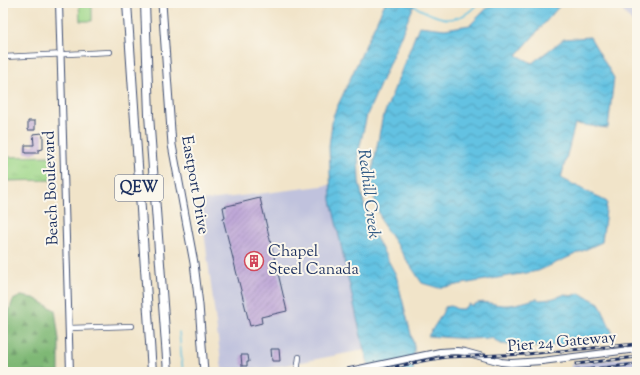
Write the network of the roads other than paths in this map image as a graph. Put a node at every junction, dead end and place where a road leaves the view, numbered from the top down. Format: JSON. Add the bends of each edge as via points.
{"nodes":[{"id":1,"x":59,"y":3,"type":"edge"},
{"id":2,"x":120,"y":3,"type":"edge"},
{"id":3,"x":127,"y":3,"type":"edge"},
{"id":4,"x":145,"y":3,"type":"edge"},
{"id":5,"x":162,"y":3,"type":"edge"},
{"id":6,"x":128,"y":20,"type":"junction"},
{"id":7,"x":110,"y":52,"type":"dead end"},
{"id":8,"x":60,"y":55,"type":"junction"},
{"id":9,"x":3,"y":57,"type":"edge"},
{"id":10,"x":132,"y":326,"type":"dead end"},
{"id":11,"x":69,"y":328,"type":"junction"},
{"id":12,"x":637,"y":349,"type":"edge"},
{"id":13,"x":298,"y":357,"type":"dead end"},
{"id":14,"x":70,"y":372,"type":"edge"},
{"id":15,"x":152,"y":372,"type":"edge"},
{"id":16,"x":168,"y":372,"type":"edge"},
{"id":17,"x":204,"y":372,"type":"edge"},
{"id":18,"x":297,"y":372,"type":"edge"},
{"id":19,"x":345,"y":372,"type":"edge"}],
"edges":[{"from":1,"to":8,"type":"street","name":"Beach Boulevard"},
{"from":2,"to":6,"type":"highway"},
{"from":3,"to":6,"type":"highway","number":"QEW"},
{"from":4,"to":16,"type":"highway","number":"QEW","via":[[149,115]]},
{"from":5,"to":17,"type":"main road","name":"Eastport Drive","via":[[172,145],[194,263]]},
{"from":6,"to":15,"type":"highway","number":"QEW"},
{"from":7,"to":8,"type":"street"},
{"from":8,"to":9,"type":"street"},
{"from":8,"to":11,"type":"street","name":"Beach Boulevard"},
{"from":10,"to":11,"type":"street"},
{"from":11,"to":14,"type":"street","name":"Beach Boulevard"},
{"from":12,"to":19,"type":"street","name":"Pier 24 Gateway","via":[[523,362],[501,362],[457,351],[440,352]]},
{"from":13,"to":18,"type":"street"}]}
